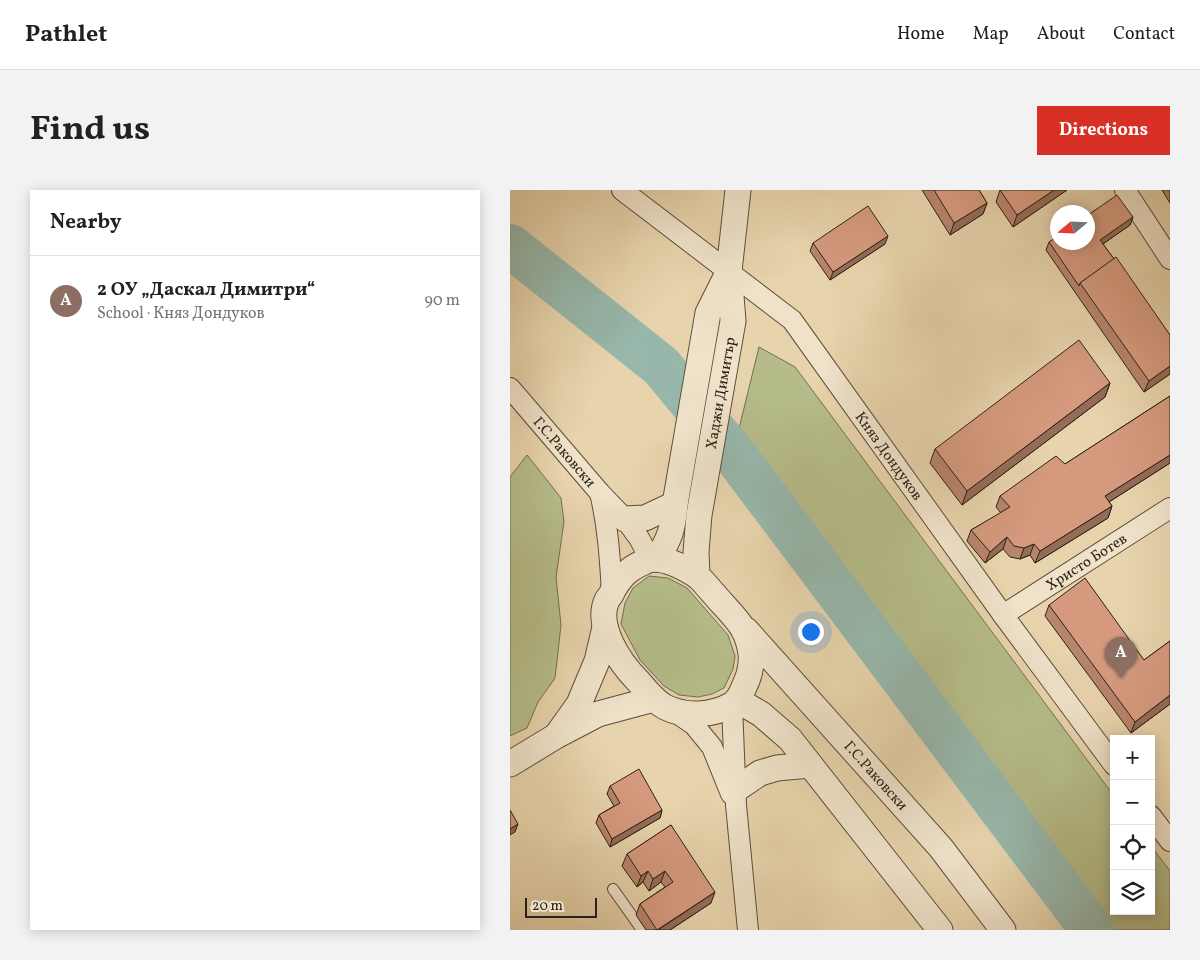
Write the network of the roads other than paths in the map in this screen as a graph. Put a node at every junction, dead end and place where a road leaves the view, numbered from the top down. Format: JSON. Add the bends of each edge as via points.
{"nodes":[{"id":1,"x":622,"y":190,"type":"edge"},
{"id":2,"x":738,"y":190,"type":"edge"},
{"id":3,"x":1125,"y":190,"type":"edge"},
{"id":4,"x":1170,"y":259,"type":"edge"},
{"id":5,"x":729,"y":272,"type":"junction"},
{"id":6,"x":510,"y":388,"type":"edge"},
{"id":7,"x":600,"y":493,"type":"junction"},
{"id":8,"x":675,"y":504,"type":"junction"},
{"id":9,"x":1170,"y":508,"type":"edge"},
{"id":10,"x":625,"y":519,"type":"junction"},
{"id":11,"x":653,"y":559,"type":"junction"},
{"id":12,"x":697,"y":576,"type":"junction"},
{"id":13,"x":612,"y":593,"type":"junction"},
{"id":14,"x":1003,"y":615,"type":"junction"},
{"id":15,"x":605,"y":627,"type":"junction"},
{"id":16,"x":742,"y":627,"type":"junction"},
{"id":17,"x":735,"y":702,"type":"junction"},
{"id":18,"x":664,"y":705,"type":"junction"},
{"id":19,"x":556,"y":736,"type":"junction"},
{"id":20,"x":1110,"y":760,"type":"edge"},
{"id":21,"x":510,"y":764,"type":"edge"},
{"id":22,"x":810,"y":765,"type":"junction"},
{"id":23,"x":735,"y":798,"type":"junction"},
{"id":24,"x":1155,"y":821,"type":"edge"},
{"id":25,"x":1170,"y":841,"type":"edge"},
{"id":26,"x":905,"y":885,"type":"junction"},
{"id":27,"x":613,"y":889,"type":"dead end"},
{"id":28,"x":642,"y":930,"type":"edge"},
{"id":29,"x":748,"y":930,"type":"edge"},
{"id":30,"x":927,"y":930,"type":"edge"},
{"id":31,"x":940,"y":930,"type":"edge"},
{"id":32,"x":1003,"y":930,"type":"edge"}],
"edges":[{"from":1,"to":5,"type":"street","name":"Княз Дондуков"},
{"from":2,"to":5,"type":"street","name":"Хаджи Димитър"},
{"from":3,"to":4,"type":"street"},
{"from":5,"to":8,"type":"street","name":"Хаджи Димитър","via":[[708,313]]},
{"from":5,"to":12,"type":"street","name":"Хаджи Димитър","via":[[734,321],[699,515]]},
{"from":5,"to":14,"type":"street","name":"Княз Дондуков","via":[[792,320]]},
{"from":6,"to":7,"type":"street","name":"Г.С.Раковски"},
{"from":7,"to":10,"type":"street","name":"Г.С.Раковски"},
{"from":7,"to":13,"type":"street","via":[[606,514]]},
{"from":8,"to":10,"type":"street","via":[[645,518]]},
{"from":8,"to":11,"type":"street","name":"Хаджи Димитър","via":[[667,543]]},
{"from":9,"to":14,"type":"street","name":"Христо Ботев"},
{"from":10,"to":11,"type":"street","name":"Г.С.Раковски"},
{"from":11,"to":12,"type":"street","via":[[674,563]]},
{"from":11,"to":13,"type":"street","via":[[630,569]]},
{"from":12,"to":16,"type":"street"},
{"from":13,"to":15,"type":"street","via":[[604,613]]},
{"from":14,"to":20,"type":"street","name":"Княз Дондуков"},
{"from":15,"to":18,"type":"street","via":[[626,669]]},
{"from":15,"to":19,"type":"street","via":[[597,661],[579,704]]},
{"from":16,"to":17,"type":"street","via":[[748,641],[751,664]]},
{"from":16,"to":32,"type":"street","name":"Г.С.Раковски","via":[[941,848]]},
{"from":17,"to":18,"type":"street","via":[[708,713],[686,713]]},
{"from":17,"to":22,"type":"street","via":[[761,714],[790,739]]},
{"from":17,"to":23,"type":"street"},
{"from":18,"to":19,"type":"street","via":[[598,714]]},
{"from":18,"to":23,"type":"street","via":[[694,725],[712,747]]},
{"from":19,"to":21,"type":"street"},
{"from":22,"to":23,"type":"street","via":[[760,773]]},
{"from":22,"to":26,"type":"street"},
{"from":23,"to":29,"type":"street"},
{"from":24,"to":25,"type":"street"},
{"from":26,"to":30,"type":"lane"},
{"from":26,"to":31,"type":"street"},
{"from":27,"to":28,"type":"lane"}]}
